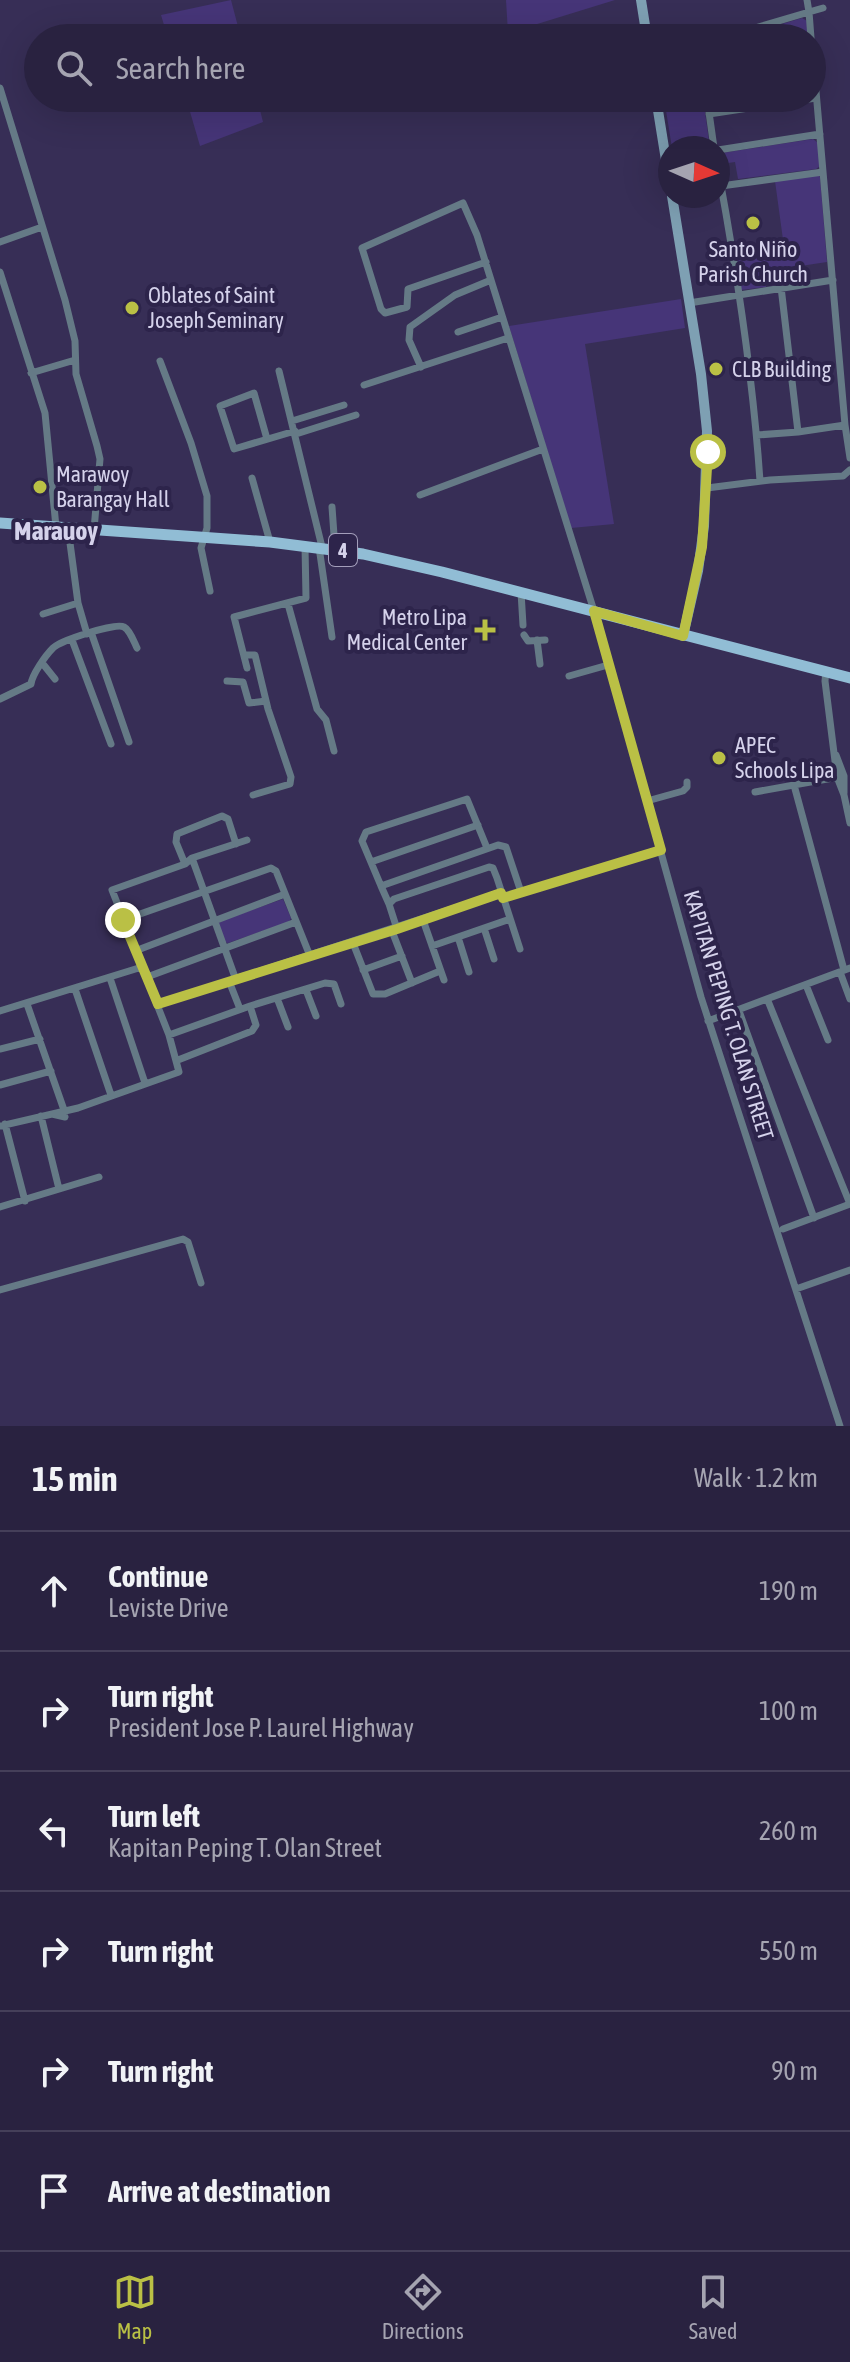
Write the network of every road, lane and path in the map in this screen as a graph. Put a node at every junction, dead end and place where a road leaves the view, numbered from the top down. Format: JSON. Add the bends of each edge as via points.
{"nodes":[{"id":1,"x":641,"y":0,"type":"edge"},
{"id":2,"x":807,"y":0,"type":"edge"},
{"id":3,"x":823,"y":8,"type":"dead end"},
{"id":4,"x":809,"y":12,"type":"junction"},
{"id":5,"x":645,"y":24,"type":"edge"},
{"id":6,"x":768,"y":24,"type":"edge"},
{"id":7,"x":810,"y":24,"type":"edge"},
{"id":8,"x":0,"y":88,"type":"edge"},
{"id":9,"x":2,"y":104,"type":"edge"},
{"id":10,"x":658,"y":112,"type":"edge"},
{"id":11,"x":722,"y":112,"type":"edge"},
{"id":12,"x":818,"y":112,"type":"edge"},
{"id":13,"x":709,"y":114,"type":"joint"},
{"id":14,"x":820,"y":134,"type":"junction"},
{"id":15,"x":662,"y":136,"type":"edge"},
{"id":16,"x":713,"y":136,"type":"edge"},
{"id":17,"x":730,"y":147,"type":"edge"},
{"id":18,"x":823,"y":172,"type":"junction"},
{"id":19,"x":730,"y":185,"type":"edge"},
{"id":20,"x":674,"y":208,"type":"edge"},
{"id":21,"x":724,"y":208,"type":"edge"},
{"id":22,"x":42,"y":227,"type":"junction"},
{"id":23,"x":0,"y":242,"type":"edge"},
{"id":24,"x":486,"y":262,"type":"junction"},
{"id":25,"x":0,"y":272,"type":"edge"},
{"id":26,"x":491,"y":280,"type":"junction"},
{"id":27,"x":833,"y":280,"type":"junction"},
{"id":28,"x":781,"y":287,"type":"junction"},
{"id":29,"x":738,"y":295,"type":"junction"},
{"id":30,"x":689,"y":303,"type":"junction"},
{"id":31,"x":502,"y":317,"type":"junction"},
{"id":32,"x":458,"y":332,"type":"dead end"},
{"id":33,"x":508,"y":338,"type":"junction"},
{"id":34,"x":696,"y":354,"type":"junction"},
{"id":35,"x":75,"y":360,"type":"junction"},
{"id":36,"x":160,"y":361,"type":"dead end"},
{"id":37,"x":421,"y":367,"type":"junction"},
{"id":38,"x":279,"y":371,"type":"dead end"},
{"id":39,"x":31,"y":373,"type":"junction"},
{"id":40,"x":364,"y":385,"type":"dead end"},
{"id":41,"x":344,"y":405,"type":"dead end"},
{"id":42,"x":356,"y":415,"type":"dead end"},
{"id":43,"x":292,"y":421,"type":"junction"},
{"id":44,"x":845,"y":425,"type":"junction"},
{"id":45,"x":798,"y":432,"type":"junction"},
{"id":46,"x":296,"y":433,"type":"junction"},
{"id":47,"x":757,"y":435,"type":"junction"},
{"id":48,"x":267,"y":439,"type":"junction"},
{"id":49,"x":543,"y":449,"type":"junction"},
{"id":50,"x":850,"y":458,"type":"edge"},
{"id":51,"x":850,"y":470,"type":"edge"},
{"id":52,"x":252,"y":478,"type":"dead end"},
{"id":53,"x":760,"y":481,"type":"junction"},
{"id":54,"x":707,"y":488,"type":"junction"},
{"id":55,"x":420,"y":495,"type":"dead end"},
{"id":56,"x":332,"y":507,"type":"dead end"},
{"id":57,"x":0,"y":523,"type":"edge"},
{"id":58,"x":62,"y":528,"type":"junction"},
{"id":59,"x":94,"y":530,"type":"junction"},
{"id":60,"x":203,"y":537,"type":"junction"},
{"id":61,"x":270,"y":542,"type":"junction"},
{"id":62,"x":305,"y":546,"type":"junction"},
{"id":63,"x":320,"y":547,"type":"junction"},
{"id":64,"x":335,"y":549,"type":"junction"},
{"id":65,"x":210,"y":591,"type":"dead end"},
{"id":66,"x":521,"y":592,"type":"junction"},
{"id":67,"x":78,"y":603,"type":"junction"},
{"id":68,"x":288,"y":604,"type":"junction"},
{"id":69,"x":594,"y":611,"type":"junction"},
{"id":70,"x":43,"y":614,"type":"dead end"},
{"id":71,"x":523,"y":625,"type":"dead end"},
{"id":72,"x":89,"y":633,"type":"junction"},
{"id":73,"x":524,"y":635,"type":"dead end"},
{"id":74,"x":680,"y":635,"type":"junction"},
{"id":75,"x":332,"y":637,"type":"dead end"},
{"id":76,"x":72,"y":640,"type":"junction"},
{"id":77,"x":137,"y":648,"type":"dead end"},
{"id":78,"x":244,"y":655,"type":"junction"},
{"id":79,"x":43,"y":664,"type":"junction"},
{"id":80,"x":540,"y":664,"type":"dead end"},
{"id":81,"x":608,"y":665,"type":"junction"},
{"id":82,"x":247,"y":668,"type":"dead end"},
{"id":83,"x":826,"y":671,"type":"junction"},
{"id":84,"x":569,"y":676,"type":"dead end"},
{"id":85,"x":850,"y":678,"type":"edge"},
{"id":86,"x":55,"y":679,"type":"dead end"},
{"id":87,"x":227,"y":681,"type":"dead end"},
{"id":88,"x":0,"y":699,"type":"edge"},
{"id":89,"x":266,"y":701,"type":"junction"},
{"id":90,"x":129,"y":742,"type":"dead end"},
{"id":91,"x":111,"y":744,"type":"dead end"},
{"id":92,"x":334,"y":751,"type":"dead end"},
{"id":93,"x":841,"y":776,"type":"junction"},
{"id":94,"x":687,"y":782,"type":"dead end"},
{"id":95,"x":794,"y":785,"type":"junction"},
{"id":96,"x":755,"y":792,"type":"dead end"},
{"id":97,"x":253,"y":795,"type":"dead end"},
{"id":98,"x":647,"y":801,"type":"junction"},
{"id":99,"x":850,"y":823,"type":"edge"},
{"id":100,"x":478,"y":825,"type":"junction"},
{"id":101,"x":247,"y":840,"type":"dead end"},
{"id":102,"x":236,"y":844,"type":"junction"},
{"id":103,"x":487,"y":848,"type":"junction"},
{"id":104,"x":661,"y":850,"type":"junction"},
{"id":105,"x":188,"y":861,"type":"junction"},
{"id":106,"x":371,"y":862,"type":"junction"},
{"id":107,"x":381,"y":886,"type":"junction"},
{"id":108,"x":202,"y":891,"type":"junction"},
{"id":109,"x":521,"y":892,"type":"junction"},
{"id":110,"x":285,"y":894,"type":"junction"},
{"id":111,"x":502,"y":896,"type":"junction"},
{"id":112,"x":389,"y":904,"type":"junction"},
{"id":113,"x":510,"y":919,"type":"junction"},
{"id":114,"x":123,"y":920,"type":"junction"},
{"id":115,"x":212,"y":920,"type":"junction"},
{"id":116,"x":423,"y":920,"type":"junction"},
{"id":117,"x":296,"y":922,"type":"junction"},
{"id":118,"x":484,"y":928,"type":"junction"},
{"id":119,"x":395,"y":930,"type":"junction"},
{"id":120,"x":458,"y":937,"type":"junction"},
{"id":121,"x":353,"y":943,"type":"junction"},
{"id":122,"x":432,"y":946,"type":"junction"},
{"id":123,"x":224,"y":949,"type":"junction"},
{"id":124,"x":520,"y":949,"type":"dead end"},
{"id":125,"x":135,"y":951,"type":"junction"},
{"id":126,"x":310,"y":956,"type":"junction"},
{"id":127,"x":402,"y":956,"type":"junction"},
{"id":128,"x":494,"y":959,"type":"dead end"},
{"id":129,"x":142,"y":967,"type":"junction"},
{"id":130,"x":363,"y":970,"type":"junction"},
{"id":131,"x":845,"y":970,"type":"edge"},
{"id":132,"x":440,"y":971,"type":"junction"},
{"id":133,"x":469,"y":972,"type":"dead end"},
{"id":134,"x":147,"y":977,"type":"junction"},
{"id":135,"x":110,"y":978,"type":"junction"},
{"id":136,"x":233,"y":980,"type":"junction"},
{"id":137,"x":444,"y":980,"type":"dead end"},
{"id":138,"x":412,"y":983,"type":"junction"},
{"id":139,"x":806,"y":985,"type":"junction"},
{"id":140,"x":75,"y":989,"type":"junction"},
{"id":141,"x":306,"y":990,"type":"junction"},
{"id":142,"x":277,"y":998,"type":"junction"},
{"id":143,"x":850,"y":999,"type":"edge"},
{"id":144,"x":768,"y":1001,"type":"junction"},
{"id":145,"x":27,"y":1004,"type":"junction"},
{"id":146,"x":158,"y":1004,"type":"junction"},
{"id":147,"x":341,"y":1004,"type":"dead end"},
{"id":148,"x":250,"y":1006,"type":"junction"},
{"id":149,"x":240,"y":1009,"type":"junction"},
{"id":150,"x":0,"y":1011,"type":"edge"},
{"id":151,"x":739,"y":1011,"type":"junction"},
{"id":152,"x":316,"y":1016,"type":"dead end"},
{"id":153,"x":708,"y":1021,"type":"junction"},
{"id":154,"x":288,"y":1027,"type":"dead end"},
{"id":155,"x":169,"y":1035,"type":"junction"},
{"id":156,"x":40,"y":1039,"type":"junction"},
{"id":157,"x":828,"y":1040,"type":"dead end"},
{"id":158,"x":0,"y":1049,"type":"edge"},
{"id":159,"x":178,"y":1060,"type":"junction"},
{"id":160,"x":51,"y":1071,"type":"junction"},
{"id":161,"x":145,"y":1083,"type":"junction"},
{"id":162,"x":0,"y":1085,"type":"edge"},
{"id":163,"x":111,"y":1095,"type":"junction"},
{"id":164,"x":67,"y":1114,"type":"junction"},
{"id":165,"x":41,"y":1116,"type":"junction"},
{"id":166,"x":3,"y":1125,"type":"edge"},
{"id":167,"x":99,"y":1177,"type":"dead end"},
{"id":168,"x":59,"y":1189,"type":"junction"},
{"id":169,"x":25,"y":1201,"type":"junction"},
{"id":170,"x":850,"y":1204,"type":"edge"},
{"id":171,"x":0,"y":1207,"type":"edge"},
{"id":172,"x":814,"y":1218,"type":"junction"},
{"id":173,"x":783,"y":1229,"type":"dead end"},
{"id":174,"x":850,"y":1270,"type":"edge"},
{"id":175,"x":201,"y":1283,"type":"dead end"},
{"id":176,"x":796,"y":1289,"type":"junction"},
{"id":177,"x":0,"y":1290,"type":"edge"},
{"id":178,"x":840,"y":1426,"type":"edge"}],
"edges":[{"from":1,"to":5,"type":"main road"},
{"from":2,"to":4,"type":"street"},
{"from":3,"to":4,"type":"street"},
{"from":4,"to":6,"type":"street"},
{"from":4,"to":7,"type":"street"},
{"from":8,"to":9,"type":"street"},
{"from":9,"to":22,"type":"street"},
{"from":10,"to":15,"type":"main road"},
{"from":11,"to":13,"type":"street"},
{"from":12,"to":14,"type":"street"},
{"from":13,"to":16,"type":"street"},
{"from":14,"to":17,"type":"street"},
{"from":14,"to":18,"type":"street"},
{"from":18,"to":19,"type":"street"},
{"from":18,"to":27,"type":"street"},
{"from":20,"to":30,"type":"main road"},
{"from":21,"to":29,"type":"street"},
{"from":22,"to":23,"type":"street"},
{"from":22,"to":35,"type":"street","via":[[65,300]]},
{"from":24,"to":24,"type":"street","name":"KAPITAN PEPING T. OLAN STREET","via":[[463,203],[362,248],[385,313],[407,307],[408,289]]},
{"from":24,"to":26,"type":"street","name":"KAPITAN PEPING T. OLAN STREET"},
{"from":25,"to":39,"type":"street"},
{"from":26,"to":31,"type":"street","name":"KAPITAN PEPING T. OLAN STREET"},
{"from":26,"to":37,"type":"street","via":[[455,295],[410,327],[409,340]]},
{"from":27,"to":28,"type":"street"},
{"from":27,"to":44,"type":"street"},
{"from":28,"to":29,"type":"street"},
{"from":28,"to":45,"type":"street"},
{"from":29,"to":30,"type":"street"},
{"from":29,"to":47,"type":"street"},
{"from":30,"to":34,"type":"main road"},
{"from":31,"to":32,"type":"street"},
{"from":31,"to":33,"type":"street","name":"KAPITAN PEPING T. OLAN STREET"},
{"from":33,"to":37,"type":"street"},
{"from":33,"to":49,"type":"street","name":"KAPITAN PEPING T. OLAN STREET"},
{"from":34,"to":54,"type":"main road","via":[[706,418]]},
{"from":34,"to":74,"type":"main road","via":[[702,514]]},
{"from":35,"to":39,"type":"street"},
{"from":35,"to":59,"type":"street","via":[[100,459]]},
{"from":36,"to":60,"type":"street","via":[[204,485]]},
{"from":37,"to":40,"type":"street"},
{"from":38,"to":43,"type":"street"},
{"from":39,"to":58,"type":"street","via":[[45,413]]},
{"from":41,"to":43,"type":"street"},
{"from":42,"to":46,"type":"street"},
{"from":43,"to":46,"type":"street"},
{"from":44,"to":45,"type":"street"},
{"from":44,"to":50,"type":"street"},
{"from":45,"to":47,"type":"street"},
{"from":46,"to":48,"type":"street"},
{"from":46,"to":63,"type":"street"},
{"from":47,"to":53,"type":"street"},
{"from":48,"to":48,"type":"street","via":[[234,449],[220,406],[254,393]]},
{"from":49,"to":55,"type":"street"},
{"from":49,"to":69,"type":"street","name":"KAPITAN PEPING T. OLAN STREET"},
{"from":51,"to":53,"type":"street","via":[[843,476]]},
{"from":52,"to":61,"type":"street"},
{"from":53,"to":54,"type":"street"},
{"from":54,"to":74,"type":"main road","via":[[699,562]]},
{"from":56,"to":64,"type":"street"},
{"from":57,"to":58,"type":"main road","number":"4"},
{"from":58,"to":59,"type":"main road","number":"4"},
{"from":58,"to":67,"type":"street"},
{"from":59,"to":60,"type":"main road","number":"4"},
{"from":60,"to":61,"type":"main road","number":"4"},
{"from":60,"to":65,"type":"street"},
{"from":61,"to":62,"type":"main road","number":"4"},
{"from":62,"to":63,"type":"main road","number":"4"},
{"from":62,"to":68,"type":"street","via":[[306,598]]},
{"from":63,"to":64,"type":"main road","number":"4"},
{"from":63,"to":75,"type":"street"},
{"from":64,"to":66,"type":"main road","number":"4"},
{"from":66,"to":69,"type":"main road","number":"4"},
{"from":66,"to":71,"type":"street"},
{"from":67,"to":70,"type":"street"},
{"from":67,"to":72,"type":"street"},
{"from":68,"to":78,"type":"street","via":[[234,617]]},
{"from":68,"to":92,"type":"street"},
{"from":69,"to":74,"type":"main road","number":"4"},
{"from":69,"to":81,"type":"street","name":"KAPITAN PEPING T. OLAN STREET"},
{"from":72,"to":76,"type":"street"},
{"from":72,"to":77,"type":"street","via":[[124,627]]},
{"from":72,"to":90,"type":"street"},
{"from":73,"to":80,"type":"street","via":[[528,641],[541,640]]},
{"from":74,"to":83,"type":"main road","number":"4"},
{"from":76,"to":79,"type":"street","via":[[52,648]]},
{"from":76,"to":91,"type":"street"},
{"from":78,"to":82,"type":"street"},
{"from":78,"to":89,"type":"street","via":[[255,655]]},
{"from":79,"to":86,"type":"street"},
{"from":79,"to":88,"type":"street","via":[[30,685]]},
{"from":81,"to":84,"type":"street"},
{"from":81,"to":98,"type":"street","name":"KAPITAN PEPING T. OLAN STREET"},
{"from":83,"to":85,"type":"main road","number":"4"},
{"from":83,"to":93,"type":"street"},
{"from":87,"to":89,"type":"street","via":[[243,682],[250,704]]},
{"from":89,"to":97,"type":"street","via":[[291,782]]},
{"from":93,"to":95,"type":"street"},
{"from":93,"to":99,"type":"street"},
{"from":94,"to":98,"type":"street","via":[[683,791]]},
{"from":95,"to":96,"type":"street"},
{"from":95,"to":131,"type":"street"},
{"from":98,"to":104,"type":"street","name":"KAPITAN PEPING T. OLAN STREET"},
{"from":100,"to":103,"type":"street"},
{"from":100,"to":106,"type":"street"},
{"from":100,"to":106,"type":"street","via":[[470,800],[463,799],[366,832],[362,841]]},
{"from":101,"to":102,"type":"street"},
{"from":102,"to":105,"type":"street"},
{"from":102,"to":105,"type":"street","via":[[228,819],[222,816],[177,834]]},
{"from":103,"to":107,"type":"street"},
{"from":103,"to":109,"type":"street","via":[[506,847]]},
{"from":104,"to":109,"type":"street"},
{"from":104,"to":153,"type":"street","name":"KAPITAN PEPING T. OLAN STREET"},
{"from":105,"to":108,"type":"street"},
{"from":105,"to":114,"type":"street","via":[[114,888]]},
{"from":106,"to":107,"type":"street"},
{"from":107,"to":112,"type":"street"},
{"from":108,"to":110,"type":"street","via":[[271,868]]},
{"from":108,"to":114,"type":"street"},
{"from":108,"to":115,"type":"street"},
{"from":109,"to":111,"type":"street"},
{"from":110,"to":115,"type":"street"},
{"from":110,"to":117,"type":"street"},
{"from":111,"to":112,"type":"street","via":[[489,867]]},
{"from":111,"to":113,"type":"street"},
{"from":111,"to":116,"type":"street"},
{"from":112,"to":119,"type":"street"},
{"from":113,"to":118,"type":"street"},
{"from":113,"to":124,"type":"street"},
{"from":114,"to":125,"type":"street"},
{"from":115,"to":123,"type":"street"},
{"from":115,"to":125,"type":"street"},
{"from":116,"to":119,"type":"street"},
{"from":116,"to":122,"type":"street"},
{"from":117,"to":123,"type":"street"},
{"from":117,"to":126,"type":"street"},
{"from":118,"to":120,"type":"street"},
{"from":118,"to":128,"type":"street"},
{"from":119,"to":121,"type":"street"},
{"from":119,"to":127,"type":"street"},
{"from":120,"to":122,"type":"street"},
{"from":120,"to":133,"type":"street"},
{"from":121,"to":126,"type":"street"},
{"from":121,"to":130,"type":"street"},
{"from":122,"to":132,"type":"street"},
{"from":123,"to":134,"type":"street"},
{"from":123,"to":136,"type":"street"},
{"from":125,"to":129,"type":"street"},
{"from":126,"to":136,"type":"street"},
{"from":127,"to":130,"type":"street"},
{"from":127,"to":138,"type":"street"},
{"from":129,"to":134,"type":"street"},
{"from":129,"to":135,"type":"street"},
{"from":130,"to":138,"type":"street","via":[[373,994]]},
{"from":131,"to":139,"type":"street"},
{"from":131,"to":143,"type":"street"},
{"from":132,"to":137,"type":"street"},
{"from":132,"to":138,"type":"street"},
{"from":134,"to":146,"type":"street"},
{"from":135,"to":140,"type":"street"},
{"from":135,"to":161,"type":"street"},
{"from":136,"to":146,"type":"street"},
{"from":136,"to":149,"type":"street"},
{"from":139,"to":144,"type":"street"},
{"from":139,"to":157,"type":"street"},
{"from":140,"to":145,"type":"street"},
{"from":140,"to":163,"type":"street"},
{"from":141,"to":142,"type":"street"},
{"from":141,"to":147,"type":"street","via":[[334,984]]},
{"from":141,"to":152,"type":"street"},
{"from":142,"to":148,"type":"street"},
{"from":142,"to":154,"type":"street"},
{"from":144,"to":151,"type":"street"},
{"from":144,"to":170,"type":"street"},
{"from":145,"to":150,"type":"street"},
{"from":145,"to":156,"type":"street"},
{"from":146,"to":155,"type":"street"},
{"from":148,"to":149,"type":"street"},
{"from":148,"to":159,"type":"street","via":[[256,1025],[252,1031]]},
{"from":149,"to":155,"type":"street"},
{"from":151,"to":153,"type":"street"},
{"from":151,"to":172,"type":"street"},
{"from":153,"to":176,"type":"street","name":"KAPITAN PEPING T. OLAN STREET"},
{"from":155,"to":159,"type":"street"},
{"from":156,"to":158,"type":"street"},
{"from":156,"to":160,"type":"street"},
{"from":159,"to":161,"type":"street","via":[[179,1072]]},
{"from":160,"to":162,"type":"street"},
{"from":160,"to":164,"type":"street"},
{"from":161,"to":163,"type":"street"},
{"from":163,"to":164,"type":"street"},
{"from":164,"to":165,"type":"street"},
{"from":165,"to":166,"type":"street"},
{"from":165,"to":168,"type":"street"},
{"from":166,"to":169,"type":"street"},
{"from":167,"to":168,"type":"street"},
{"from":168,"to":169,"type":"street"},
{"from":169,"to":171,"type":"street"},
{"from":170,"to":172,"type":"street"},
{"from":172,"to":173,"type":"street"},
{"from":174,"to":176,"type":"street"},
{"from":175,"to":177,"type":"street","via":[[183,1239]]},
{"from":176,"to":178,"type":"street","name":"KAPITAN PEPING T. OLAN STREET"}]}
